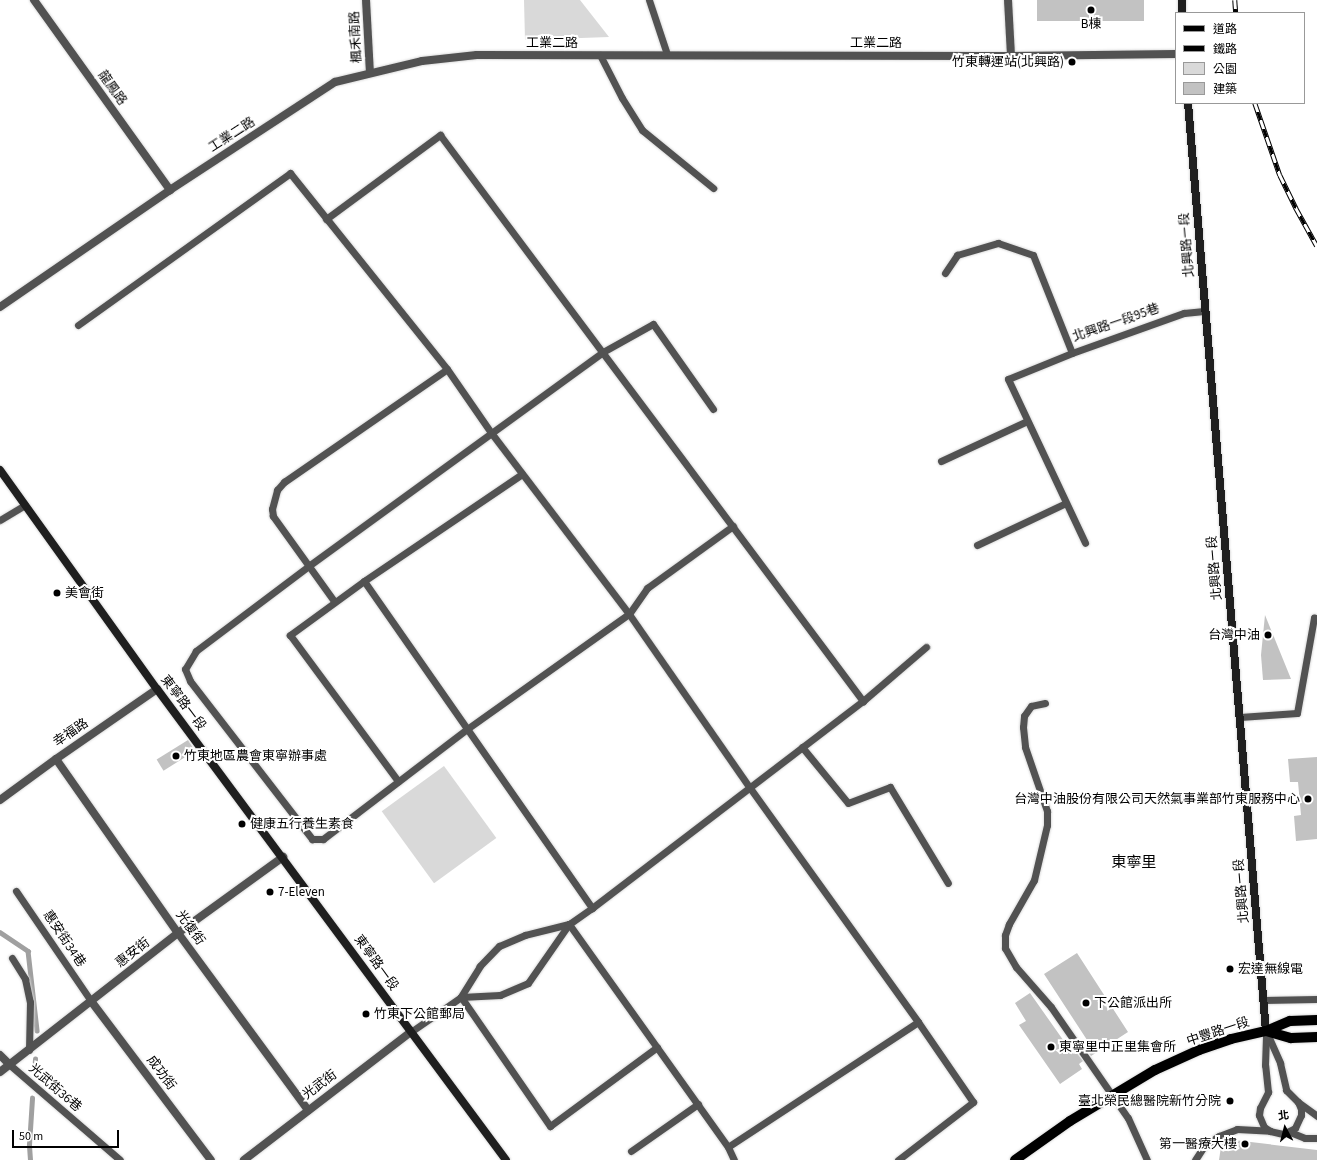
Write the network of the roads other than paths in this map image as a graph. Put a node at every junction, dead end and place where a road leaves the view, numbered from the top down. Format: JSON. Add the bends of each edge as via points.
{"nodes":[{"id":1,"x":34,"y":0,"type":"edge"},
{"id":2,"x":366,"y":0,"type":"edge"},
{"id":3,"x":649,"y":0,"type":"edge"},
{"id":4,"x":1008,"y":0,"type":"edge"},
{"id":5,"x":1182,"y":0,"type":"edge"},
{"id":6,"x":1182,"y":12,"type":"edge"},
{"id":7,"x":667,"y":54,"type":"junction"},
{"id":8,"x":1175,"y":54,"type":"edge"},
{"id":9,"x":600,"y":55,"type":"junction"},
{"id":10,"x":1011,"y":56,"type":"junction"},
{"id":11,"x":370,"y":73,"type":"junction"},
{"id":12,"x":1188,"y":104,"type":"edge"},
{"id":13,"x":714,"y":188,"type":"dead end"},
{"id":14,"x":170,"y":190,"type":"junction"},
{"id":15,"x":326,"y":219,"type":"junction"},
{"id":16,"x":945,"y":273,"type":"dead end"},
{"id":17,"x":0,"y":307,"type":"edge"},
{"id":18,"x":1204,"y":311,"type":"junction"},
{"id":19,"x":78,"y":325,"type":"dead end"},
{"id":20,"x":603,"y":352,"type":"junction"},
{"id":21,"x":1072,"y":352,"type":"junction"},
{"id":22,"x":447,"y":369,"type":"junction"},
{"id":23,"x":713,"y":409,"type":"dead end"},
{"id":24,"x":1028,"y":421,"type":"junction"},
{"id":25,"x":492,"y":434,"type":"junction"},
{"id":26,"x":941,"y":461,"type":"dead end"},
{"id":27,"x":0,"y":470,"type":"edge"},
{"id":28,"x":522,"y":474,"type":"junction"},
{"id":29,"x":1066,"y":504,"type":"junction"},
{"id":30,"x":25,"y":505,"type":"junction"},
{"id":31,"x":0,"y":520,"type":"edge"},
{"id":32,"x":733,"y":526,"type":"junction"},
{"id":33,"x":1085,"y":543,"type":"dead end"},
{"id":34,"x":977,"y":545,"type":"dead end"},
{"id":35,"x":310,"y":565,"type":"junction"},
{"id":36,"x":364,"y":580,"type":"junction"},
{"id":37,"x":334,"y":601,"type":"junction"},
{"id":38,"x":629,"y":614,"type":"junction"},
{"id":39,"x":1317,"y":618,"type":"edge"},
{"id":40,"x":926,"y":647,"type":"dead end"},
{"id":41,"x":157,"y":689,"type":"junction"},
{"id":42,"x":863,"y":701,"type":"junction"},
{"id":43,"x":1045,"y":703,"type":"dead end"},
{"id":44,"x":1240,"y":716,"type":"junction"},
{"id":45,"x":468,"y":729,"type":"junction"},
{"id":46,"x":802,"y":747,"type":"junction"},
{"id":47,"x":56,"y":758,"type":"junction"},
{"id":48,"x":398,"y":781,"type":"junction"},
{"id":49,"x":750,"y":788,"type":"junction"},
{"id":50,"x":0,"y":800,"type":"edge"},
{"id":51,"x":283,"y":857,"type":"junction"},
{"id":52,"x":948,"y":883,"type":"dead end"},
{"id":53,"x":16,"y":891,"type":"dead end"},
{"id":54,"x":592,"y":908,"type":"junction"},
{"id":55,"x":568,"y":924,"type":"junction"},
{"id":56,"x":178,"y":934,"type":"junction"},
{"id":57,"x":12,"y":958,"type":"dead end"},
{"id":58,"x":461,"y":997,"type":"junction"},
{"id":59,"x":1317,"y":999,"type":"edge"},
{"id":60,"x":1263,"y":1000,"type":"junction"},
{"id":61,"x":91,"y":1001,"type":"junction"},
{"id":62,"x":1317,"y":1020,"type":"edge"},
{"id":63,"x":918,"y":1022,"type":"junction"},
{"id":64,"x":412,"y":1031,"type":"junction"},
{"id":65,"x":1266,"y":1031,"type":"junction"},
{"id":66,"x":1317,"y":1037,"type":"edge"},
{"id":67,"x":657,"y":1047,"type":"junction"},
{"id":68,"x":29,"y":1050,"type":"junction"},
{"id":69,"x":0,"y":1055,"type":"edge"},
{"id":70,"x":10,"y":1065,"type":"junction"},
{"id":71,"x":0,"y":1072,"type":"edge"},
{"id":72,"x":1112,"y":1094,"type":"junction"},
{"id":73,"x":1298,"y":1102,"type":"junction"},
{"id":74,"x":698,"y":1104,"type":"junction"},
{"id":75,"x":308,"y":1110,"type":"junction"},
{"id":76,"x":1317,"y":1116,"type":"edge"},
{"id":77,"x":1270,"y":1131,"type":"junction"},
{"id":78,"x":1290,"y":1132,"type":"junction"},
{"id":79,"x":1317,"y":1138,"type":"edge"},
{"id":80,"x":728,"y":1147,"type":"junction"},
{"id":81,"x":631,"y":1151,"type":"dead end"},
{"id":82,"x":120,"y":1160,"type":"edge"},
{"id":83,"x":211,"y":1160,"type":"edge"},
{"id":84,"x":244,"y":1160,"type":"edge"},
{"id":85,"x":506,"y":1160,"type":"edge"},
{"id":86,"x":734,"y":1160,"type":"edge"},
{"id":87,"x":898,"y":1160,"type":"edge"},
{"id":88,"x":1015,"y":1160,"type":"edge"},
{"id":89,"x":1147,"y":1160,"type":"edge"},
{"id":90,"x":1195,"y":1160,"type":"edge"}],
"edges":[{"from":1,"to":14,"type":"street","name":"龍鳳路"},
{"from":2,"to":11,"type":"street","name":"楓禾南路"},
{"from":3,"to":7,"type":"lane"},
{"from":4,"to":10,"type":"street"},
{"from":5,"to":6,"type":"street"},
{"from":7,"to":9,"type":"street","name":"工業二路"},
{"from":7,"to":10,"type":"street","name":"工業二路"},
{"from":8,"to":10,"type":"street","name":"工業二路"},
{"from":9,"to":11,"type":"street","name":"工業二路","via":[[477,55],[422,61]]},
{"from":9,"to":13,"type":"lane","via":[[642,130]]},
{"from":11,"to":14,"type":"street","name":"工業二路","via":[[335,82]]},
{"from":12,"to":18,"type":"street","name":"北興路ㄧ段"},
{"from":14,"to":17,"type":"street","name":"工業二路"},
{"from":15,"to":19,"type":"lane","via":[[290,173]]},
{"from":15,"to":20,"type":"lane","via":[[440,135]]},
{"from":15,"to":22,"type":"lane"},
{"from":16,"to":21,"type":"lane","name":"北興路一段95巷","via":[[957,255],[998,243],[1033,255]]},
{"from":18,"to":21,"type":"lane","name":"北興路一段95巷","via":[[1184,313]]},
{"from":18,"to":44,"type":"street","name":"北興路ㄧ段"},
{"from":20,"to":23,"type":"lane","via":[[653,324]]},
{"from":20,"to":25,"type":"lane"},
{"from":20,"to":32,"type":"lane"},
{"from":21,"to":24,"type":"lane","via":[[1008,379]]},
{"from":22,"to":25,"type":"lane"},
{"from":22,"to":35,"type":"lane","via":[[284,482],[277,490],[272,509],[273,516]]},
{"from":24,"to":26,"type":"lane"},
{"from":24,"to":29,"type":"lane"},
{"from":25,"to":28,"type":"lane"},
{"from":25,"to":35,"type":"lane"},
{"from":27,"to":30,"type":"street","name":"東寧路一段"},
{"from":28,"to":36,"type":"lane"},
{"from":28,"to":38,"type":"lane"},
{"from":29,"to":33,"type":"lane"},
{"from":29,"to":34,"type":"lane"},
{"from":30,"to":31,"type":"lane"},
{"from":30,"to":41,"type":"street","name":"東寧路一段"},
{"from":32,"to":38,"type":"lane","via":[[647,588]]},
{"from":32,"to":42,"type":"lane"},
{"from":35,"to":37,"type":"lane"},
{"from":35,"to":48,"type":"lane","via":[[196,651],[185,669],[190,681],[312,839],[323,839]]},
{"from":36,"to":37,"type":"lane"},
{"from":36,"to":45,"type":"lane"},
{"from":37,"to":48,"type":"lane","via":[[290,635]]},
{"from":38,"to":45,"type":"lane"},
{"from":38,"to":49,"type":"lane"},
{"from":39,"to":44,"type":"lane","via":[[1314,618],[1297,713]]},
{"from":40,"to":42,"type":"lane"},
{"from":41,"to":47,"type":"street","name":"幸福路"},
{"from":41,"to":51,"type":"street","name":"東寧路一段"},
{"from":42,"to":46,"type":"lane"},
{"from":43,"to":72,"type":"lane","via":[[1032,706],[1024,716],[1023,727],[1024,747],[1048,811],[1047,825],[1034,880],[1009,924],[1005,935],[1005,948],[1016,967],[1050,1007]]},
{"from":44,"to":60,"type":"street","name":"北興路ㄧ段"},
{"from":45,"to":48,"type":"lane"},
{"from":45,"to":54,"type":"lane"},
{"from":46,"to":49,"type":"lane"},
{"from":46,"to":52,"type":"lane","via":[[848,803],[890,786]]},
{"from":47,"to":50,"type":"street","name":"幸福路"},
{"from":47,"to":56,"type":"street","name":"光復街"},
{"from":49,"to":54,"type":"lane"},
{"from":49,"to":63,"type":"lane"},
{"from":51,"to":56,"type":"street","name":"惠安街"},
{"from":51,"to":64,"type":"street","name":"東寧路一段"},
{"from":53,"to":61,"type":"lane","name":"惠安街34巷"},
{"from":54,"to":55,"type":"lane"},
{"from":55,"to":58,"type":"lane","via":[[499,946],[480,966]]},
{"from":55,"to":58,"type":"lane","via":[[528,983],[500,995]]},
{"from":55,"to":67,"type":"lane"},
{"from":56,"to":61,"type":"street","name":"惠安街"},
{"from":56,"to":75,"type":"street","name":"光復街"},
{"from":57,"to":68,"type":"lane","via":[[25,979],[30,1002]]},
{"from":58,"to":64,"type":"lane"},
{"from":58,"to":67,"type":"lane","via":[[550,1126]]},
{"from":59,"to":60,"type":"lane"},
{"from":60,"to":65,"type":"street","name":"北興路ㄧ段"},
{"from":61,"to":68,"type":"street","name":"惠安街"},
{"from":61,"to":83,"type":"street","name":"成功街"},
{"from":62,"to":65,"type":"main road","name":"中豐路一段","via":[[1290,1021]]},
{"from":63,"to":80,"type":"lane"},
{"from":63,"to":87,"type":"lane","via":[[973,1102]]},
{"from":64,"to":75,"type":"street","name":"光武街"},
{"from":64,"to":85,"type":"street","name":"東寧路一段"},
{"from":65,"to":66,"type":"main road","name":"中豐路一段","via":[[1291,1038]]},
{"from":65,"to":72,"type":"main road","name":"中豐路一段","via":[[1199,1050],[1155,1070]]},
{"from":65,"to":73,"type":"lane","via":[[1280,1063],[1286,1090]]},
{"from":65,"to":77,"type":"lane","via":[[1265,1065],[1268,1092],[1259,1115],[1264,1127]]},
{"from":67,"to":74,"type":"lane"},
{"from":68,"to":70,"type":"street","name":"惠安街"},
{"from":69,"to":70,"type":"street"},
{"from":70,"to":71,"type":"street","name":"惠安街"},
{"from":70,"to":82,"type":"lane","name":"光武街36巷"},
{"from":72,"to":88,"type":"main road","name":"中豐路一段"},
{"from":72,"to":89,"type":"lane","via":[[1128,1118]]},
{"from":73,"to":76,"type":"lane"},
{"from":73,"to":78,"type":"lane","via":[[1301,1115],[1295,1128]]},
{"from":74,"to":80,"type":"lane"},
{"from":74,"to":81,"type":"lane"},
{"from":75,"to":84,"type":"street","name":"光武街"},
{"from":77,"to":78,"type":"lane","via":[[1276,1134]]},
{"from":77,"to":90,"type":"lane","via":[[1237,1129],[1219,1136],[1204,1146]]},
{"from":78,"to":79,"type":"lane","via":[[1305,1138]]},
{"from":80,"to":86,"type":"lane"}]}
